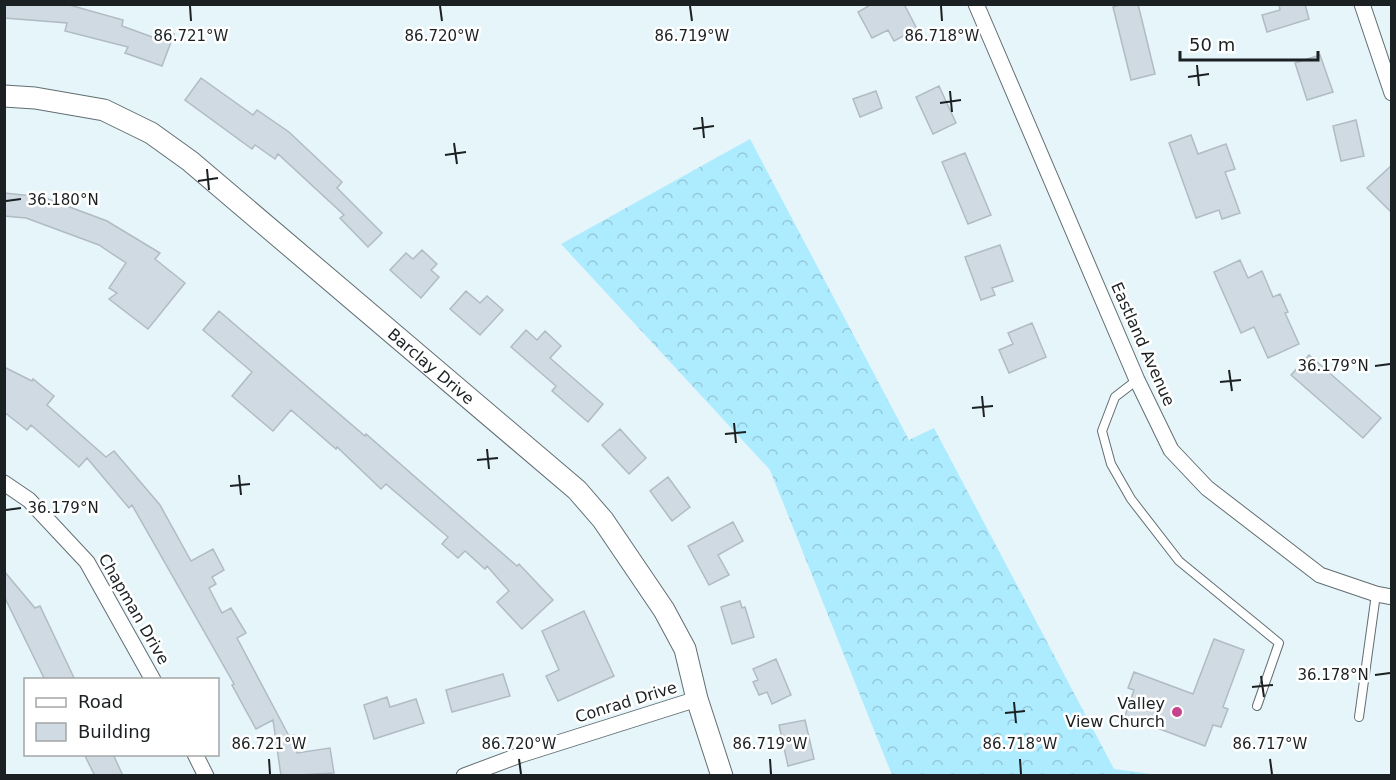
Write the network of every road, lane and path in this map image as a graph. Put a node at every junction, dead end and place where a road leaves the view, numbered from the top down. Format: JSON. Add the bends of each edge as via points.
{"nodes":[{"id":1,"x":976,"y":4,"type":"edge"},
{"id":2,"x":1362,"y":4,"type":"edge"},
{"id":3,"x":1392,"y":93,"type":"edge"},
{"id":4,"x":4,"y":96,"type":"edge"},
{"id":5,"x":1137,"y":380,"type":"junction"},
{"id":6,"x":4,"y":483,"type":"edge"},
{"id":7,"x":1376,"y":594,"type":"junction"},
{"id":8,"x":1392,"y":597,"type":"edge"},
{"id":9,"x":152,"y":678,"type":"edge"},
{"id":10,"x":697,"y":699,"type":"junction"},
{"id":11,"x":1257,"y":706,"type":"dead end"},
{"id":12,"x":1359,"y":717,"type":"dead end"},
{"id":13,"x":196,"y":756,"type":"edge"},
{"id":14,"x":206,"y":776,"type":"edge"},
{"id":15,"x":464,"y":776,"type":"edge"},
{"id":16,"x":722,"y":776,"type":"edge"}],
"edges":[{"from":1,"to":5,"type":"street","name":"Eastland Avenue"},
{"from":2,"to":3,"type":"street"},
{"from":4,"to":10,"type":"street","name":"Barclay Drive","via":[[104,110],[151,133],[190,161],[577,490],[603,520],[664,610],[685,649]]},
{"from":5,"to":7,"type":"street","name":"Eastland Avenue","via":[[1171,450],[1208,488],[1320,575]]},
{"from":5,"to":11,"type":"lane","via":[[1116,397],[1102,431],[1111,464],[1131,499],[1179,561],[1279,643]]},
{"from":6,"to":9,"type":"street","name":"Chapman Drive","via":[[29,500],[87,562]]},
{"from":7,"to":8,"type":"street","name":"Eastland Avenue"},
{"from":7,"to":12,"type":"lane"},
{"from":10,"to":15,"type":"street","name":"Conrad Drive","via":[[520,754]]},
{"from":10,"to":16,"type":"street","name":"Barclay Drive"},
{"from":13,"to":14,"type":"street"}]}
